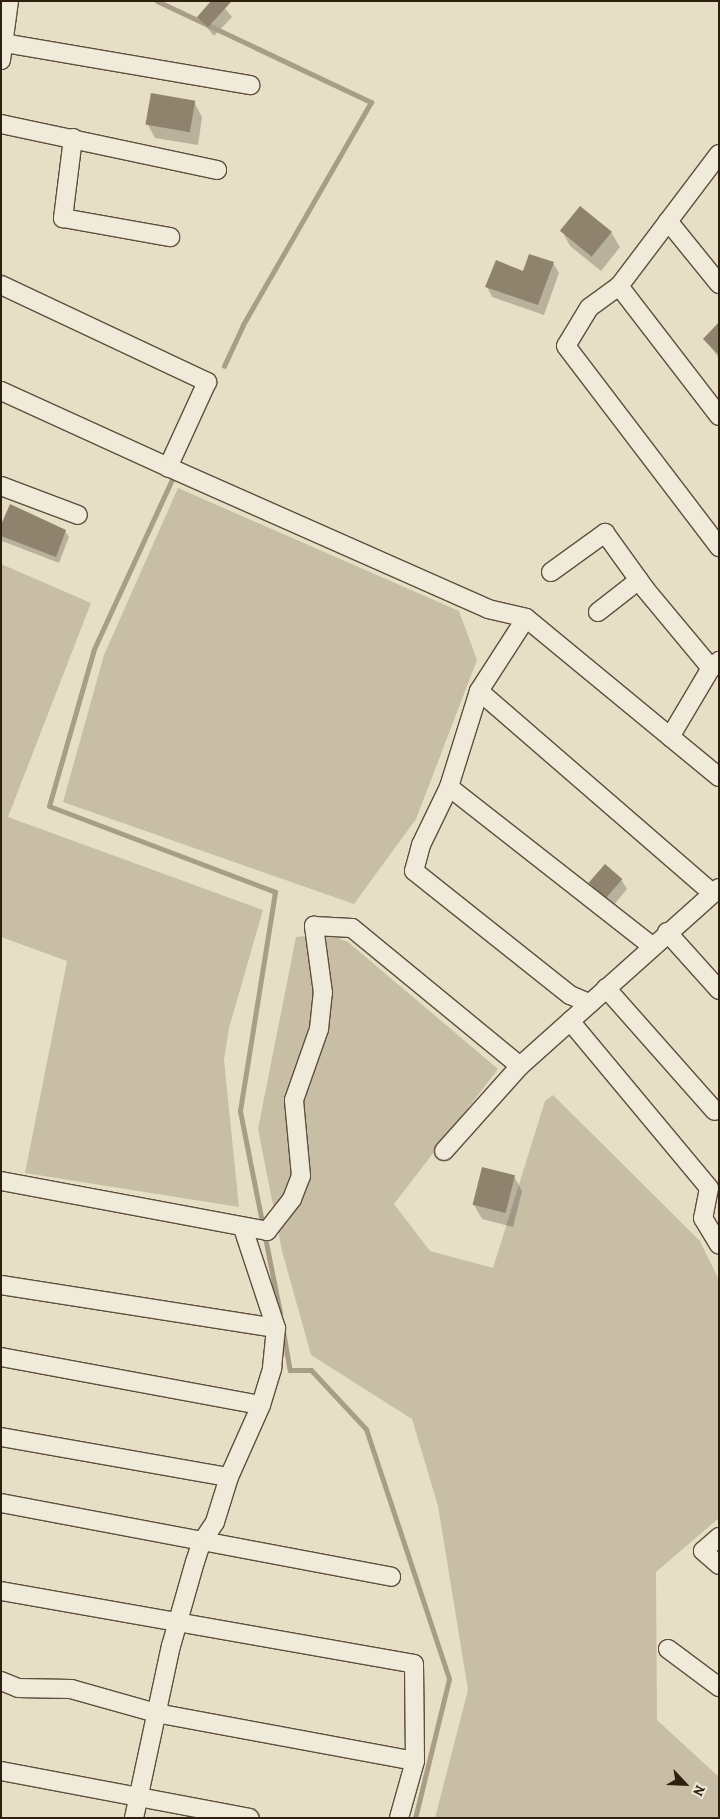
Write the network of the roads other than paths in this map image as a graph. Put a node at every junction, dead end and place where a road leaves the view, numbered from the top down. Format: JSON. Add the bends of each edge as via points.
{"nodes":[{"id":1,"x":8,"y":1,"type":"edge"},
{"id":2,"x":2,"y":51,"type":"edge"},
{"id":3,"x":250,"y":85,"type":"dead end"},
{"id":4,"x":1,"y":124,"type":"edge"},
{"id":5,"x":73,"y":138,"type":"junction"},
{"id":6,"x":719,"y":154,"type":"edge"},
{"id":7,"x":217,"y":170,"type":"dead end"},
{"id":8,"x":668,"y":221,"type":"junction"},
{"id":9,"x":170,"y":237,"type":"dead end"},
{"id":10,"x":719,"y":284,"type":"edge"},
{"id":11,"x":1,"y":285,"type":"edge"},
{"id":12,"x":620,"y":286,"type":"junction"},
{"id":13,"x":1,"y":391,"type":"edge"},
{"id":14,"x":719,"y":416,"type":"edge"},
{"id":15,"x":168,"y":467,"type":"junction"},
{"id":16,"x":1,"y":486,"type":"edge"},
{"id":17,"x":78,"y":515,"type":"dead end"},
{"id":18,"x":719,"y":547,"type":"edge"},
{"id":19,"x":552,"y":572,"type":"dead end"},
{"id":20,"x":639,"y":580,"type":"junction"},
{"id":21,"x":598,"y":612,"type":"dead end"},
{"id":22,"x":526,"y":618,"type":"junction"},
{"id":23,"x":715,"y":664,"type":"edge"},
{"id":24,"x":479,"y":691,"type":"junction"},
{"id":25,"x":670,"y":737,"type":"junction"},
{"id":26,"x":719,"y":777,"type":"edge"},
{"id":27,"x":449,"y":787,"type":"junction"},
{"id":28,"x":716,"y":891,"type":"edge"},
{"id":29,"x":668,"y":932,"type":"junction"},
{"id":30,"x":652,"y":946,"type":"junction"},
{"id":31,"x":606,"y":988,"type":"junction"},
{"id":32,"x":719,"y":990,"type":"edge"},
{"id":33,"x":589,"y":1003,"type":"junction"},
{"id":34,"x":570,"y":1020,"type":"junction"},
{"id":35,"x":520,"y":1066,"type":"junction"},
{"id":36,"x":715,"y":1110,"type":"dead end"},
{"id":37,"x":444,"y":1151,"type":"dead end"},
{"id":38,"x":1,"y":1181,"type":"edge"},
{"id":39,"x":714,"y":1184,"type":"edge"},
{"id":40,"x":255,"y":1230,"type":"junction"},
{"id":41,"x":719,"y":1245,"type":"edge"},
{"id":42,"x":1,"y":1285,"type":"edge"},
{"id":43,"x":276,"y":1328,"type":"junction"},
{"id":44,"x":1,"y":1357,"type":"edge"},
{"id":45,"x":261,"y":1405,"type":"junction"},
{"id":46,"x":1,"y":1437,"type":"edge"},
{"id":47,"x":230,"y":1477,"type":"junction"},
{"id":48,"x":1,"y":1503,"type":"edge"},
{"id":49,"x":719,"y":1537,"type":"edge"},
{"id":50,"x":201,"y":1543,"type":"junction"},
{"id":51,"x":719,"y":1565,"type":"edge"},
{"id":52,"x":391,"y":1577,"type":"dead end"},
{"id":53,"x":1,"y":1591,"type":"edge"},
{"id":54,"x":177,"y":1624,"type":"junction"},
{"id":55,"x":668,"y":1649,"type":"dead end"},
{"id":56,"x":1,"y":1681,"type":"edge"},
{"id":57,"x":719,"y":1687,"type":"edge"},
{"id":58,"x":156,"y":1713,"type":"junction"},
{"id":59,"x":415,"y":1761,"type":"junction"},
{"id":60,"x":1,"y":1771,"type":"edge"},
{"id":61,"x":138,"y":1794,"type":"junction"},
{"id":62,"x":134,"y":1818,"type":"edge"},
{"id":63,"x":250,"y":1818,"type":"edge"},
{"id":64,"x":399,"y":1818,"type":"edge"}],
"edges":[{"from":1,"to":2,"type":"street"},
{"from":2,"to":3,"type":"street"},
{"from":4,"to":5,"type":"street"},
{"from":5,"to":7,"type":"street"},
{"from":5,"to":9,"type":"street","via":[[62,218]]},
{"from":6,"to":8,"type":"street"},
{"from":8,"to":10,"type":"street"},
{"from":8,"to":12,"type":"street"},
{"from":11,"to":15,"type":"street","via":[[208,382]]},
{"from":12,"to":14,"type":"street"},
{"from":12,"to":18,"type":"street","via":[[590,308],[566,346]]},
{"from":13,"to":15,"type":"street"},
{"from":15,"to":22,"type":"street","via":[[470,602]]},
{"from":16,"to":17,"type":"street"},
{"from":19,"to":20,"type":"street","via":[[605,533]]},
{"from":20,"to":21,"type":"street"},
{"from":20,"to":23,"type":"street"},
{"from":22,"to":24,"type":"street"},
{"from":22,"to":25,"type":"street"},
{"from":23,"to":25,"type":"street"},
{"from":24,"to":27,"type":"street"},
{"from":24,"to":28,"type":"street"},
{"from":25,"to":26,"type":"street"},
{"from":27,"to":30,"type":"street"},
{"from":27,"to":33,"type":"street","via":[[421,845],[414,872],[570,995]]},
{"from":28,"to":29,"type":"street"},
{"from":29,"to":30,"type":"street"},
{"from":29,"to":32,"type":"street"},
{"from":30,"to":31,"type":"street"},
{"from":31,"to":33,"type":"street"},
{"from":31,"to":36,"type":"street"},
{"from":33,"to":34,"type":"street"},
{"from":34,"to":35,"type":"street"},
{"from":34,"to":39,"type":"street"},
{"from":35,"to":37,"type":"street"},
{"from":35,"to":40,"type":"street","via":[[352,928],[314,926],[323,993],[319,1030],[294,1100],[300,1176],[292,1199]]},
{"from":38,"to":40,"type":"street"},
{"from":39,"to":41,"type":"street","via":[[703,1218]]},
{"from":40,"to":43,"type":"street"},
{"from":42,"to":43,"type":"street"},
{"from":43,"to":45,"type":"street","via":[[272,1368]]},
{"from":44,"to":45,"type":"street"},
{"from":45,"to":47,"type":"street"},
{"from":46,"to":47,"type":"street"},
{"from":47,"to":50,"type":"street","via":[[215,1522]]},
{"from":48,"to":50,"type":"street"},
{"from":49,"to":51,"type":"street","via":[[703,1551]]},
{"from":50,"to":52,"type":"street"},
{"from":50,"to":54,"type":"street"},
{"from":53,"to":54,"type":"street"},
{"from":54,"to":58,"type":"street"},
{"from":54,"to":59,"type":"street","via":[[414,1664]]},
{"from":55,"to":57,"type":"street"},
{"from":56,"to":58,"type":"street","via":[[18,1688],[71,1689]]},
{"from":58,"to":59,"type":"street"},
{"from":58,"to":61,"type":"street"},
{"from":59,"to":64,"type":"street"},
{"from":60,"to":61,"type":"street"},
{"from":61,"to":62,"type":"street"},
{"from":61,"to":63,"type":"street"}]}
